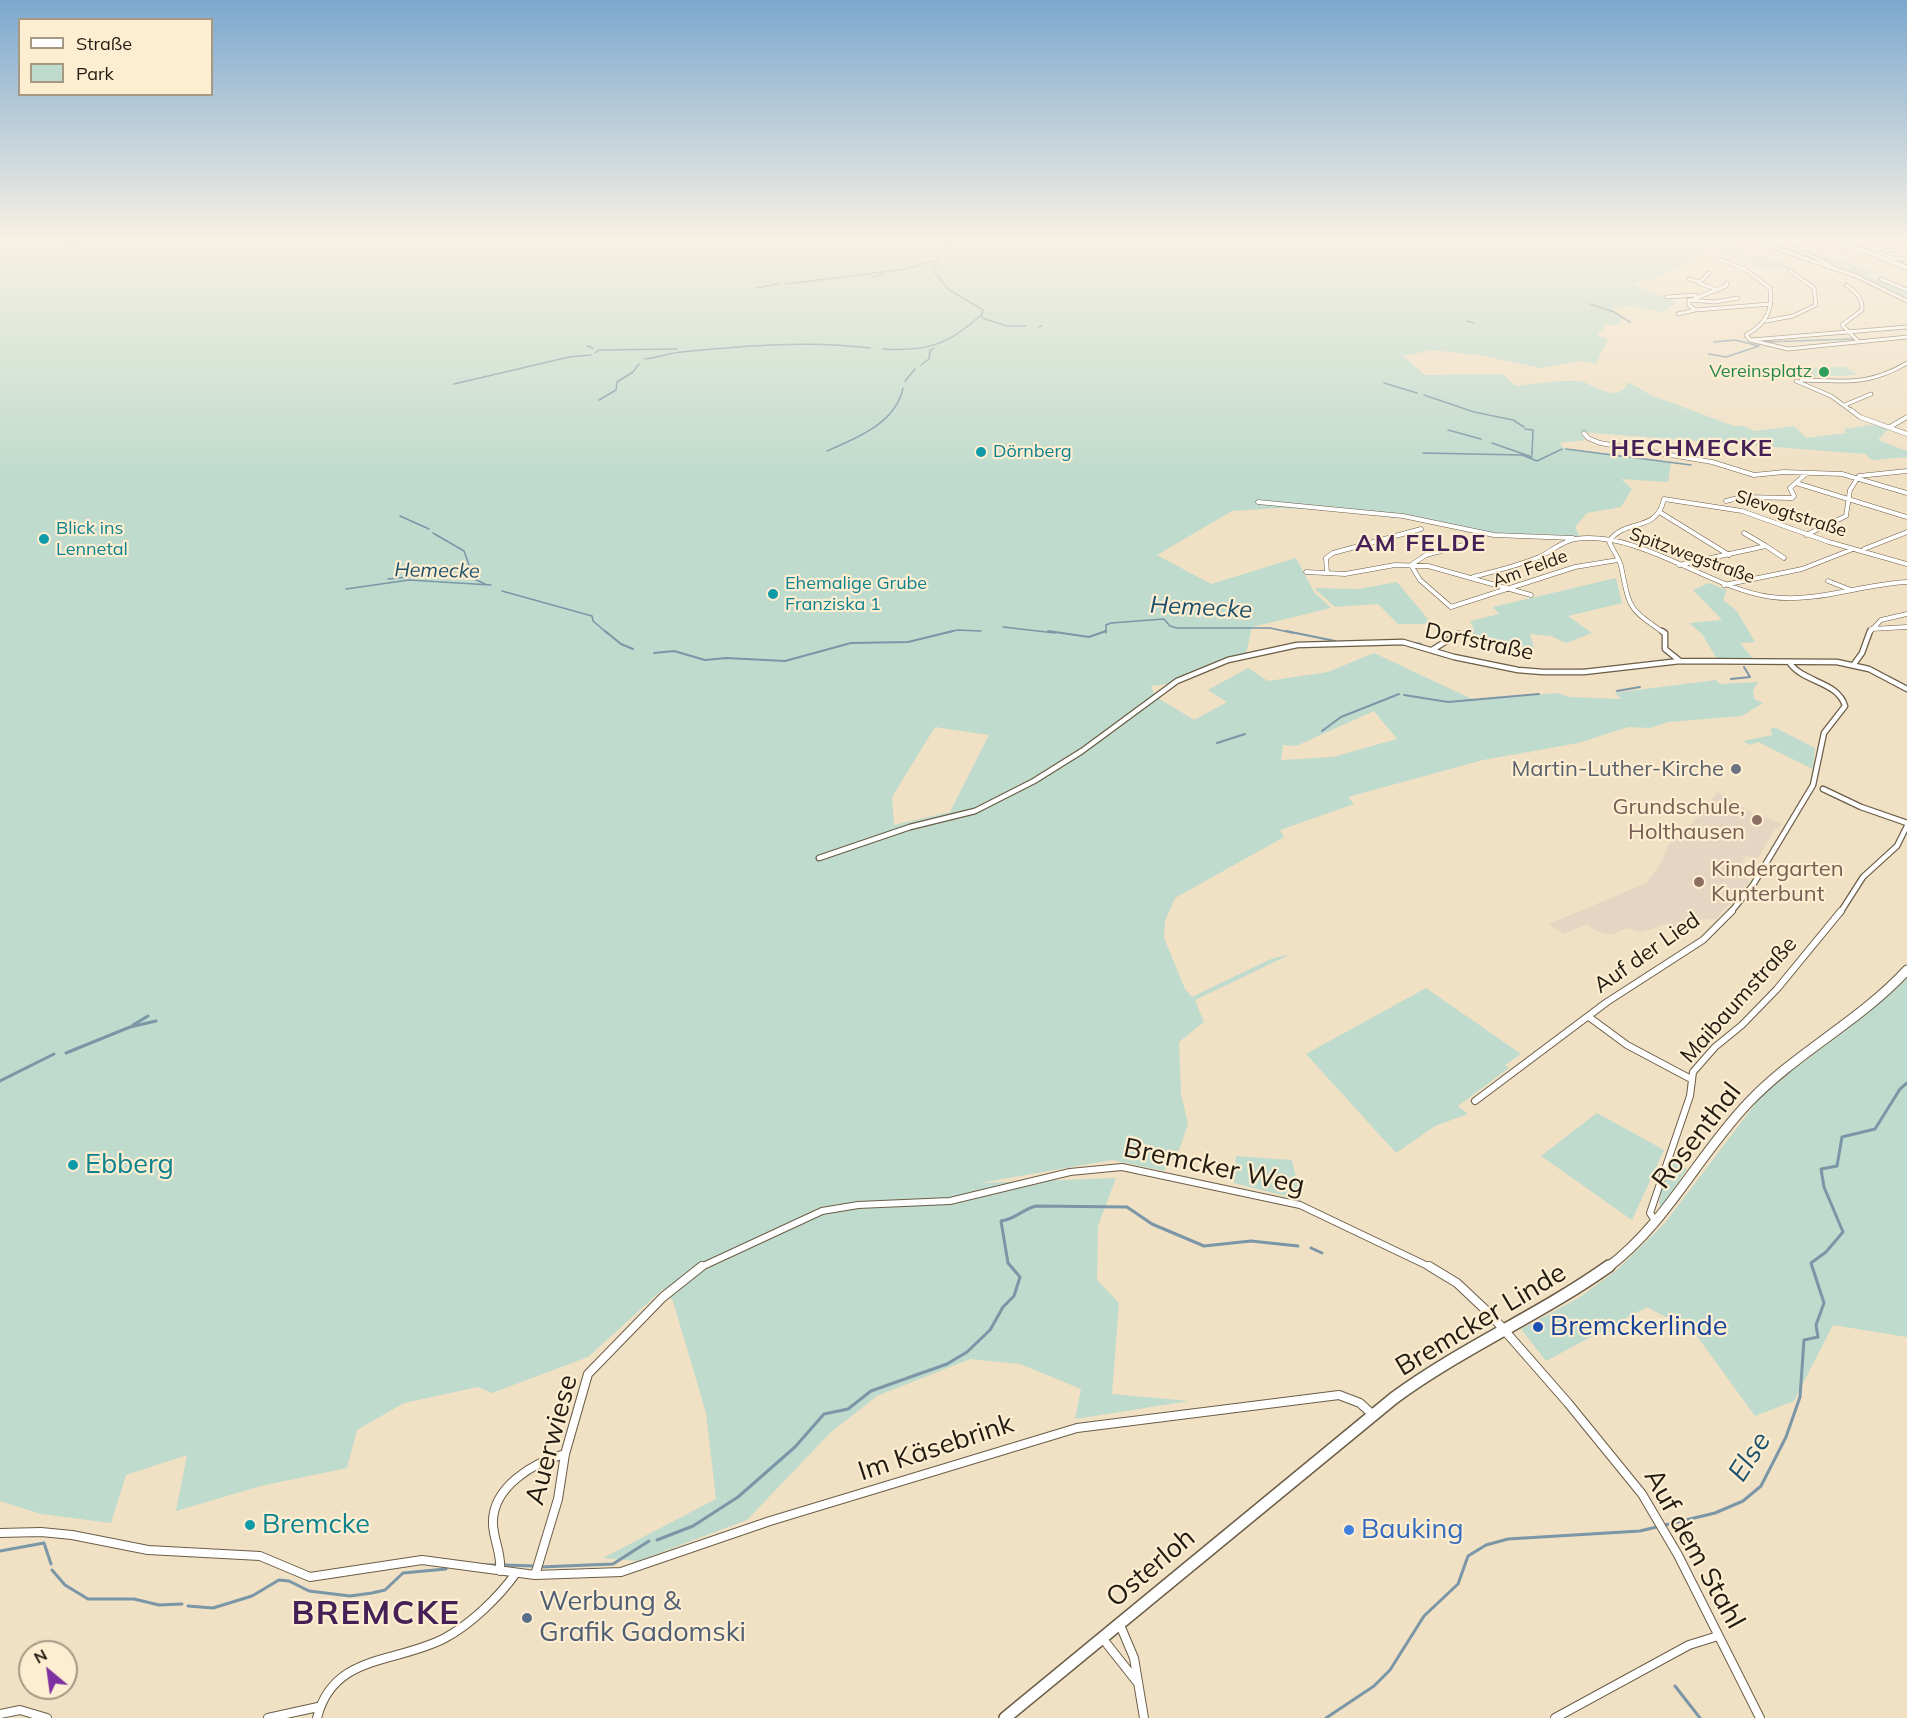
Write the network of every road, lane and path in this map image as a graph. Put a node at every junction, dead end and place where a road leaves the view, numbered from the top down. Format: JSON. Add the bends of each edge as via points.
{"nodes":[{"id":1,"x":1767,"y":317,"type":"edge"},
{"id":2,"x":1787,"y":317,"type":"edge"},
{"id":3,"x":1852,"y":317,"type":"edge"},
{"id":4,"x":1766,"y":321,"type":"junction"},
{"id":5,"x":1907,"y":327,"type":"edge"},
{"id":6,"x":1888,"y":329,"type":"junction"},
{"id":7,"x":1849,"y":334,"type":"junction"},
{"id":8,"x":1905,"y":337,"type":"edge"},
{"id":9,"x":1750,"y":340,"type":"junction"},
{"id":10,"x":1859,"y":342,"type":"junction"},
{"id":11,"x":1907,"y":363,"type":"edge"},
{"id":12,"x":1867,"y":381,"type":"joint"},
{"id":13,"x":1871,"y":394,"type":"dead end"},
{"id":14,"x":1845,"y":405,"type":"junction"},
{"id":15,"x":1907,"y":417,"type":"edge"},
{"id":16,"x":1890,"y":428,"type":"junction"},
{"id":17,"x":1584,"y":433,"type":"dead end"},
{"id":18,"x":1907,"y":434,"type":"edge"},
{"id":19,"x":1907,"y":471,"type":"edge"},
{"id":20,"x":1807,"y":473,"type":"junction"},
{"id":21,"x":1857,"y":478,"type":"junction"},
{"id":22,"x":1796,"y":483,"type":"junction"},
{"id":23,"x":1907,"y":493,"type":"edge"},
{"id":24,"x":1850,"y":498,"type":"junction"},
{"id":25,"x":1725,"y":501,"type":"dead end"},
{"id":26,"x":1258,"y":502,"type":"dead end"},
{"id":27,"x":1661,"y":513,"type":"junction"},
{"id":28,"x":1907,"y":517,"type":"edge"},
{"id":29,"x":1421,"y":529,"type":"dead end"},
{"id":30,"x":1907,"y":532,"type":"edge"},
{"id":31,"x":1744,"y":533,"type":"dead end"},
{"id":32,"x":1806,"y":535,"type":"junction"},
{"id":33,"x":1580,"y":538,"type":"junction"},
{"id":34,"x":1610,"y":541,"type":"junction"},
{"id":35,"x":1471,"y":543,"type":"dead end"},
{"id":36,"x":1766,"y":546,"type":"junction"},
{"id":37,"x":1855,"y":549,"type":"junction"},
{"id":38,"x":1863,"y":550,"type":"junction"},
{"id":39,"x":1729,"y":555,"type":"junction"},
{"id":40,"x":1784,"y":558,"type":"dead end"},
{"id":41,"x":1618,"y":560,"type":"junction"},
{"id":42,"x":1907,"y":564,"type":"edge"},
{"id":43,"x":1411,"y":565,"type":"junction"},
{"id":44,"x":1678,"y":565,"type":"junction"},
{"id":45,"x":1306,"y":572,"type":"dead end"},
{"id":46,"x":1327,"y":573,"type":"junction"},
{"id":47,"x":1473,"y":577,"type":"junction"},
{"id":48,"x":1828,"y":581,"type":"dead end"},
{"id":49,"x":1907,"y":582,"type":"edge"},
{"id":50,"x":1723,"y":585,"type":"junction"},
{"id":51,"x":1509,"y":590,"type":"junction"},
{"id":52,"x":1852,"y":590,"type":"junction"},
{"id":53,"x":1531,"y":595,"type":"dead end"},
{"id":54,"x":1907,"y":614,"type":"edge"},
{"id":55,"x":1907,"y":627,"type":"edge"},
{"id":56,"x":1872,"y":629,"type":"junction"},
{"id":57,"x":1458,"y":634,"type":"dead end"},
{"id":58,"x":1432,"y":650,"type":"junction"},
{"id":59,"x":1680,"y":662,"type":"junction"},
{"id":60,"x":1789,"y":662,"type":"junction"},
{"id":61,"x":1854,"y":664,"type":"junction"},
{"id":62,"x":1907,"y":688,"type":"edge"},
{"id":63,"x":1155,"y":696,"type":"joint"},
{"id":64,"x":1823,"y":789,"type":"dead end"},
{"id":65,"x":1907,"y":825,"type":"edge"},
{"id":66,"x":819,"y":858,"type":"dead end"},
{"id":67,"x":1907,"y":970,"type":"edge"},
{"id":68,"x":1589,"y":1017,"type":"junction"},
{"id":69,"x":1691,"y":1079,"type":"junction"},
{"id":70,"x":1475,"y":1101,"type":"dead end"},
{"id":71,"x":1657,"y":1223,"type":"junction"},
{"id":72,"x":713,"y":1260,"type":"joint"},
{"id":73,"x":1503,"y":1330,"type":"junction"},
{"id":74,"x":1372,"y":1414,"type":"junction"},
{"id":75,"x":565,"y":1454,"type":"junction"},
{"id":76,"x":1327,"y":1454,"type":"joint"},
{"id":77,"x":0,"y":1533,"type":"edge"},
{"id":78,"x":501,"y":1567,"type":"junction"},
{"id":79,"x":538,"y":1569,"type":"junction"},
{"id":80,"x":516,"y":1573,"type":"junction"},
{"id":81,"x":1120,"y":1625,"type":"junction"},
{"id":82,"x":1718,"y":1636,"type":"junction"},
{"id":83,"x":1103,"y":1639,"type":"junction"},
{"id":84,"x":1138,"y":1683,"type":"junction"},
{"id":85,"x":318,"y":1707,"type":"junction"},
{"id":86,"x":0,"y":1714,"type":"edge"},
{"id":87,"x":47,"y":1718,"type":"edge"},
{"id":88,"x":268,"y":1718,"type":"edge"},
{"id":89,"x":318,"y":1718,"type":"edge"},
{"id":90,"x":1005,"y":1718,"type":"edge"},
{"id":91,"x":1144,"y":1718,"type":"edge"},
{"id":92,"x":1555,"y":1718,"type":"edge"},
{"id":93,"x":1760,"y":1718,"type":"edge"}],
"edges":[{"from":1,"to":4,"type":"street"},
{"from":2,"to":4,"type":"street"},
{"from":3,"to":7,"type":"street","via":[[1842,325]]},
{"from":4,"to":9,"type":"street","via":[[1760,329],[1746,335]]},
{"from":5,"to":6,"type":"street"},
{"from":6,"to":7,"type":"street"},
{"from":6,"to":8,"type":"street"},
{"from":7,"to":9,"type":"street"},
{"from":7,"to":10,"type":"street"},
{"from":8,"to":10,"type":"street"},
{"from":9,"to":10,"type":"street","via":[[1783,349]]},
{"from":11,"to":12,"type":"street"},
{"from":12,"to":14,"type":"street","via":[[1796,381]]},
{"from":13,"to":14,"type":"street"},
{"from":14,"to":16,"type":"street","via":[[1860,417]]},
{"from":15,"to":16,"type":"street"},
{"from":16,"to":18,"type":"street"},
{"from":17,"to":20,"type":"street","via":[[1600,443],[1712,462],[1754,475]]},
{"from":19,"to":21,"type":"street","via":[[1864,473]]},
{"from":20,"to":21,"type":"street"},
{"from":20,"to":22,"type":"street"},
{"from":21,"to":23,"type":"street"},
{"from":21,"to":24,"type":"street"},
{"from":22,"to":24,"type":"street"},
{"from":22,"to":25,"type":"street","via":[[1790,488],[1792,498],[1743,496]]},
{"from":24,"to":28,"type":"street"},
{"from":24,"to":32,"type":"street","via":[[1846,516]]},
{"from":26,"to":33,"type":"street","name":"Spitzwegstraße","via":[[1394,514],[1494,535]]},
{"from":27,"to":32,"type":"street","name":"Slevogtstraße","via":[[1664,499],[1742,511]]},
{"from":27,"to":34,"type":"street","via":[[1648,522],[1618,531]]},
{"from":27,"to":39,"type":"street"},
{"from":29,"to":46,"type":"street","via":[[1335,550],[1326,558]]},
{"from":30,"to":38,"type":"street"},
{"from":31,"to":36,"type":"street"},
{"from":32,"to":37,"type":"street","name":"Slevogtstraße"},
{"from":33,"to":34,"type":"street","name":"Spitzwegstraße"},
{"from":33,"to":47,"type":"street","via":[[1532,560]]},
{"from":34,"to":41,"type":"street"},
{"from":34,"to":44,"type":"street","name":"Spitzwegstraße"},
{"from":35,"to":43,"type":"street","via":[[1426,555]]},
{"from":36,"to":39,"type":"street"},
{"from":36,"to":40,"type":"street"},
{"from":37,"to":38,"type":"street","name":"Slevogtstraße"},
{"from":37,"to":50,"type":"street","via":[[1802,568]]},
{"from":38,"to":42,"type":"street","name":"Slevogtstraße"},
{"from":39,"to":44,"type":"street"},
{"from":41,"to":51,"type":"street","name":"Am Felde","via":[[1585,564]]},
{"from":41,"to":59,"type":"street","via":[[1626,602],[1665,633],[1665,648]]},
{"from":43,"to":46,"type":"street","via":[[1350,574]]},
{"from":43,"to":47,"type":"street"},
{"from":43,"to":51,"type":"street","name":"Am Felde","via":[[1420,580],[1451,607]]},
{"from":44,"to":50,"type":"street","name":"Spitzwegstraße"},
{"from":45,"to":46,"type":"street"},
{"from":47,"to":51,"type":"street"},
{"from":48,"to":52,"type":"street"},
{"from":49,"to":52,"type":"street","name":"Spitzwegstraße","via":[[1878,583]]},
{"from":50,"to":52,"type":"street","name":"Spitzwegstraße","via":[[1758,595],[1789,598],[1818,598]]},
{"from":51,"to":53,"type":"street"},
{"from":54,"to":56,"type":"street","via":[[1881,620]]},
{"from":55,"to":56,"type":"street"},
{"from":56,"to":61,"type":"street","via":[[1864,655]]},
{"from":57,"to":58,"type":"street"},
{"from":58,"to":59,"type":"street","name":"Dorfstraße","via":[[1505,668],[1543,672]]},
{"from":58,"to":63,"type":"street","name":"Dorfstraße","via":[[1397,642],[1286,647],[1213,665]]},
{"from":59,"to":60,"type":"street","name":"Dorfstraße"},
{"from":60,"to":61,"type":"street","name":"Dorfstraße"},
{"from":60,"to":68,"type":"street","name":"Auf der Lied","via":[[1796,674],[1836,692],[1845,702],[1844,710],[1824,733],[1813,785],[1737,906],[1695,946]]},
{"from":61,"to":62,"type":"street","name":"Dorfstraße"},
{"from":63,"to":66,"type":"street","via":[[1082,751],[975,811],[910,827]]},
{"from":64,"to":65,"type":"street"},
{"from":65,"to":69,"type":"street","name":"Maibaumstraße","via":[[1897,846],[1863,877],[1848,903],[1790,974],[1704,1058]]},
{"from":67,"to":71,"type":"main road","name":"Rosenthal","via":[[1867,1009],[1774,1078],[1717,1140]]},
{"from":68,"to":69,"type":"street","name":"Auf der Lied","via":[[1627,1045]]},
{"from":68,"to":70,"type":"street","name":"Auf der Lied"},
{"from":69,"to":71,"type":"street","name":"Maibaumstraße","via":[[1690,1096],[1650,1213]]},
{"from":71,"to":73,"type":"main road","name":"Bremcker Linde","via":[[1589,1281]]},
{"from":72,"to":73,"type":"street","name":"Bremcker Weg","via":[[808,1217],[838,1208],[938,1203],[1084,1169],[1122,1167],[1279,1199],[1318,1211],[1436,1269],[1470,1294]]},
{"from":72,"to":75,"type":"street","name":"Auerwiese","via":[[663,1297],[588,1374]]},
{"from":73,"to":74,"type":"main road","name":"Bremcker Linde","via":[[1447,1360]]},
{"from":73,"to":82,"type":"street","name":"Auf dem Stahl","via":[[1602,1442],[1655,1516]]},
{"from":74,"to":76,"type":"main road","name":"Bremcker Linde"},
{"from":74,"to":79,"type":"street","name":"Im Käsebrink","via":[[1360,1403],[1339,1395],[1077,1428],[770,1521],[634,1569],[588,1575]]},
{"from":75,"to":78,"type":"street","via":[[523,1473],[499,1502],[493,1520]]},
{"from":75,"to":79,"type":"street","name":"Auerwiese","via":[[558,1499]]},
{"from":76,"to":81,"type":"main road","name":"Osterloh"},
{"from":77,"to":78,"type":"street","via":[[51,1533],[148,1550],[260,1556],[310,1577],[422,1560]]},
{"from":78,"to":80,"type":"street"},
{"from":79,"to":80,"type":"street","name":"Im Käsebrink"},
{"from":80,"to":85,"type":"street","via":[[504,1589],[446,1637],[346,1673],[329,1685]]},
{"from":81,"to":83,"type":"main road","name":"Osterloh"},
{"from":81,"to":84,"type":"street","via":[[1130,1638]]},
{"from":82,"to":92,"type":"street","via":[[1689,1645]]},
{"from":82,"to":93,"type":"street","name":"Auf dem Stahl"},
{"from":83,"to":84,"type":"street"},
{"from":83,"to":90,"type":"main road","name":"Osterloh"},
{"from":84,"to":91,"type":"street"},
{"from":85,"to":88,"type":"street"},
{"from":85,"to":89,"type":"street"},
{"from":86,"to":87,"type":"street","via":[[20,1710]]}]}
